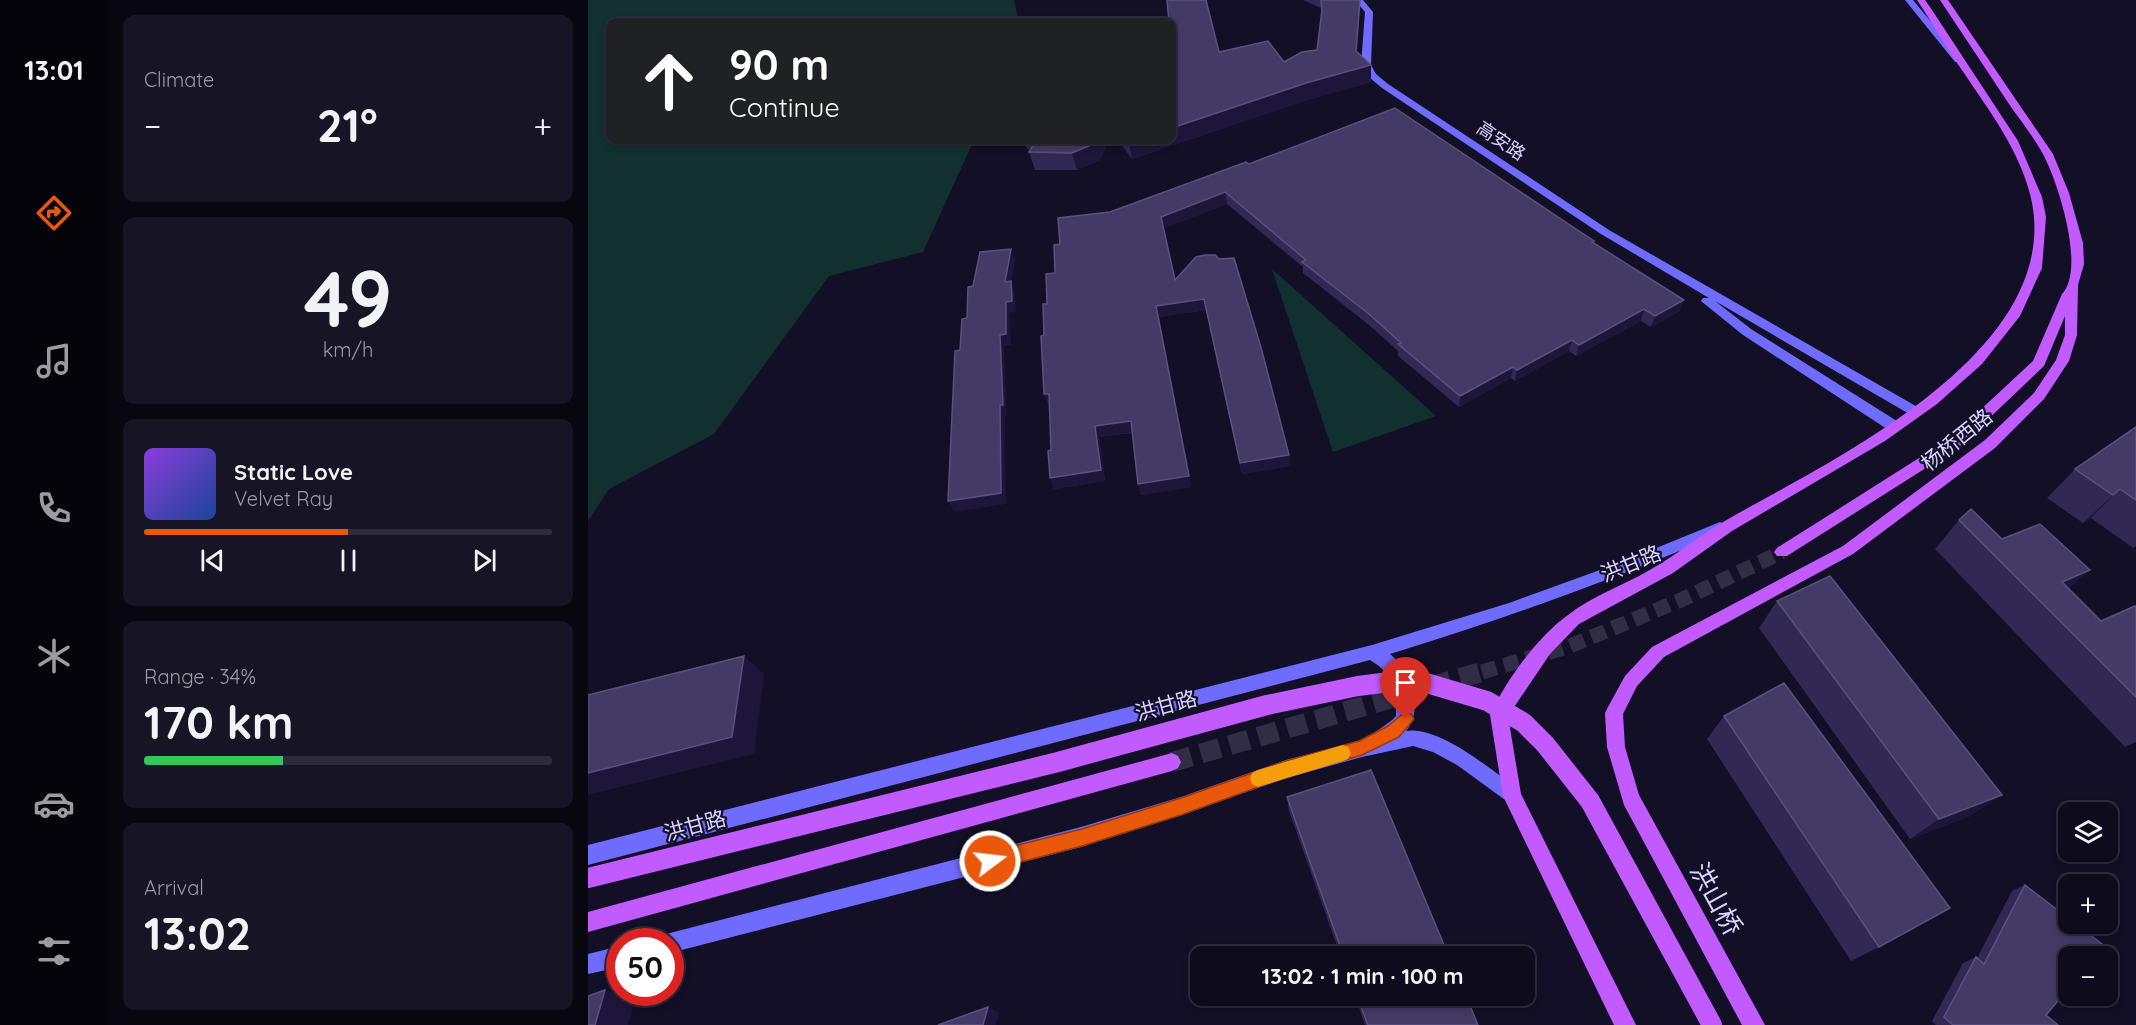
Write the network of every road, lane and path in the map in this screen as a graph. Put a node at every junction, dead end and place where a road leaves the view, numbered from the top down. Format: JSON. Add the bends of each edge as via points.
{"nodes":[{"id":1,"x":1359,"y":0,"type":"edge"},
{"id":2,"x":1909,"y":0,"type":"edge"},
{"id":3,"x":1921,"y":0,"type":"edge"},
{"id":4,"x":1944,"y":0,"type":"edge"},
{"id":5,"x":1966,"y":69,"type":"junction"},
{"id":6,"x":1680,"y":277,"type":"junction"},
{"id":7,"x":2072,"y":285,"type":"junction"},
{"id":8,"x":1916,"y":412,"type":"junction"},
{"id":9,"x":1895,"y":427,"type":"junction"},
{"id":10,"x":1734,"y":522,"type":"junction"},
{"id":11,"x":1782,"y":552,"type":"tunnel mouth"},
{"id":12,"x":1372,"y":652,"type":"junction"},
{"id":13,"x":1362,"y":748,"type":"junction"},
{"id":14,"x":1172,"y":762,"type":"tunnel mouth"},
{"id":15,"x":1512,"y":796,"type":"junction"},
{"id":16,"x":1630,"y":798,"type":"joint"},
{"id":17,"x":588,"y":855,"type":"edge"},
{"id":18,"x":588,"y":878,"type":"edge"},
{"id":19,"x":588,"y":922,"type":"edge"},
{"id":20,"x":684,"y":939,"type":"edge"},
{"id":21,"x":606,"y":960,"type":"edge"},
{"id":22,"x":588,"y":964,"type":"edge"},
{"id":23,"x":1625,"y":1025,"type":"edge"},
{"id":24,"x":1712,"y":1025,"type":"edge"},
{"id":25,"x":1754,"y":1025,"type":"edge"}],
"edges":[{"from":1,"to":6,"type":"main road","name":"高安路","via":[[1369,12],[1366,65],[1373,76],[1605,232]]},
{"from":2,"to":5,"type":"main road"},
{"from":3,"to":5,"type":"main road"},
{"from":4,"to":7,"type":"main road","name":"杨桥西路","via":[[2048,154],[2064,193],[2077,243],[2078,264]]},
{"from":5,"to":8,"type":"main road","via":[[2023,159],[2036,198],[2040,245],[2026,292],[2006,328],[1974,364]]},
{"from":6,"to":8,"type":"main road","name":"高安路"},
{"from":6,"to":9,"type":"main road","name":"高安路","via":[[1747,332]]},
{"from":7,"to":11,"type":"main road","via":[[2039,363],[1954,443]]},
{"from":7,"to":16,"type":"main road","name":"杨桥西路","via":[[2071,335],[2062,361],[2038,396],[1990,444],[1848,550],[1658,652],[1631,681],[1614,713],[1616,747]]},
{"from":8,"to":9,"type":"main road"},
{"from":9,"to":10,"type":"main road","via":[[1775,502]]},
{"from":10,"to":12,"type":"main road","name":"洪甘路","via":[[1628,567],[1509,610]]},
{"from":10,"to":15,"type":"main road","via":[[1667,568],[1579,616],[1562,629],[1529,669],[1499,715]]},
{"from":12,"to":13,"type":"main road","via":[[1392,663],[1405,682],[1406,719],[1394,732]]},
{"from":12,"to":17,"type":"main road","name":"洪甘路"},
{"from":13,"to":15,"type":"main road","via":[[1413,738],[1437,745],[1490,777]]},
{"from":13,"to":20,"type":"main road","via":[[1286,769],[1082,837]]},
{"from":14,"to":19,"type":"main road"},
{"from":15,"to":23,"type":"main road"},
{"from":16,"to":25,"type":"main road","name":"洪山桥"},
{"from":18,"to":24,"type":"main road","bridge":true,"via":[[1070,759],[1267,705],[1413,679],[1487,701],[1524,723],[1545,744],[1590,801]]},
{"from":21,"to":22,"type":"main road"}]}
